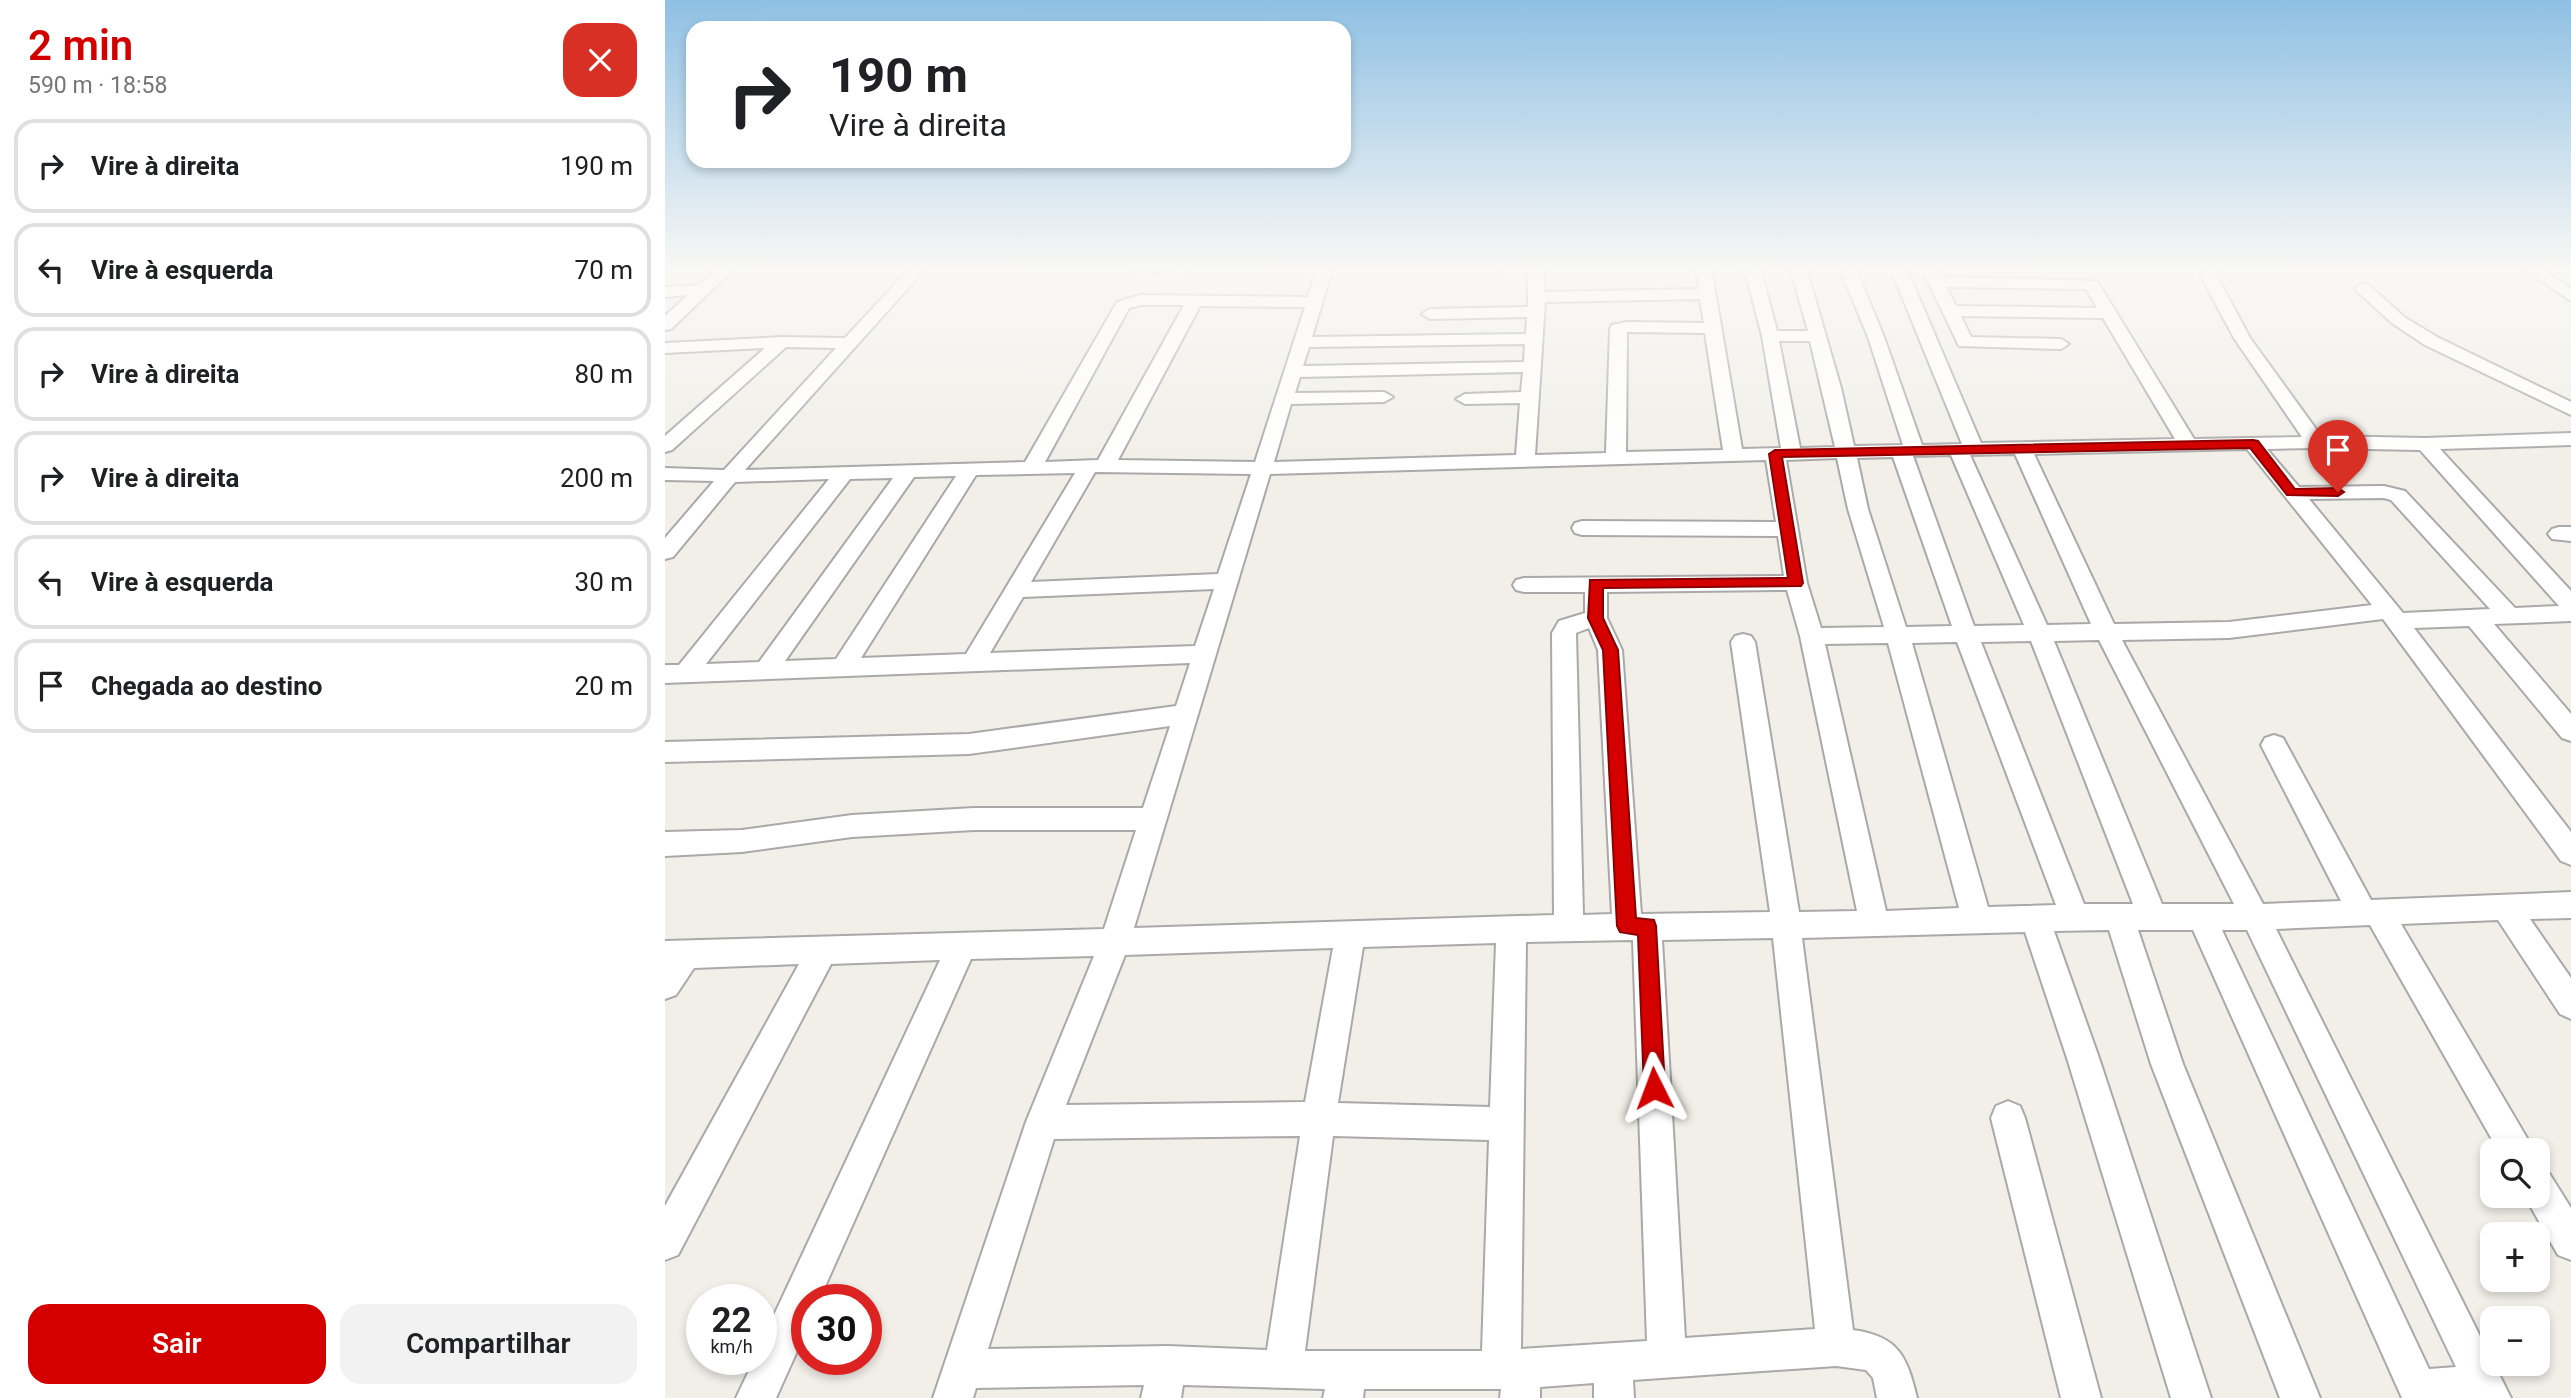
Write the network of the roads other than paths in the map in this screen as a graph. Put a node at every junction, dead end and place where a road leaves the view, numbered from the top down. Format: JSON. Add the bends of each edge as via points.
{"nodes":[{"id":1,"x":861,"y":332,"type":"edge"},
{"id":2,"x":1108,"y":332,"type":"edge"},
{"id":3,"x":1176,"y":332,"type":"edge"},
{"id":4,"x":1304,"y":332,"type":"edge"},
{"id":5,"x":1534,"y":332,"type":"edge"},
{"id":6,"x":1618,"y":332,"type":"edge"},
{"id":7,"x":1714,"y":332,"type":"edge"},
{"id":8,"x":1769,"y":332,"type":"edge"},
{"id":9,"x":1815,"y":332,"type":"edge"},
{"id":10,"x":1874,"y":332,"type":"edge"},
{"id":11,"x":1922,"y":332,"type":"edge"},
{"id":12,"x":1961,"y":332,"type":"edge"},
{"id":13,"x":2120,"y":332,"type":"edge"},
{"id":14,"x":2239,"y":332,"type":"edge"},
{"id":15,"x":2417,"y":332,"type":"edge"},
{"id":16,"x":1770,"y":336,"type":"junction"},
{"id":17,"x":1816,"y":336,"type":"junction"},
{"id":18,"x":1534,"y":339,"type":"junction"},
{"id":19,"x":782,"y":342,"type":"junction"},
{"id":20,"x":1301,"y":342,"type":"junction"},
{"id":21,"x":852,"y":343,"type":"junction"},
{"id":22,"x":2061,"y":344,"type":"dead end"},
{"id":23,"x":665,"y":348,"type":"edge"},
{"id":24,"x":1533,"y":367,"type":"junction"},
{"id":25,"x":1291,"y":372,"type":"junction"},
{"id":26,"x":1384,"y":397,"type":"dead end"},
{"id":27,"x":1531,"y":397,"type":"junction"},
{"id":28,"x":1284,"y":399,"type":"junction"},
{"id":29,"x":1465,"y":399,"type":"dead end"},
{"id":30,"x":2571,"y":409,"type":"edge"},
{"id":31,"x":2571,"y":439,"type":"edge"},
{"id":32,"x":2315,"y":442,"type":"junction"},
{"id":33,"x":2253,"y":444,"type":"junction"},
{"id":34,"x":2425,"y":444,"type":"junction"},
{"id":35,"x":2188,"y":445,"type":"junction"},
{"id":36,"x":665,"y":446,"type":"edge"},
{"id":37,"x":1966,"y":449,"type":"junction"},
{"id":38,"x":2022,"y":449,"type":"junction"},
{"id":39,"x":1908,"y":451,"type":"junction"},
{"id":40,"x":1847,"y":452,"type":"junction"},
{"id":41,"x":1783,"y":453,"type":"junction"},
{"id":42,"x":1733,"y":455,"type":"junction"},
{"id":43,"x":1616,"y":458,"type":"junction"},
{"id":44,"x":1525,"y":461,"type":"junction"},
{"id":45,"x":1097,"y":467,"type":"junction"},
{"id":46,"x":1033,"y":468,"type":"junction"},
{"id":47,"x":1264,"y":468,"type":"junction"},
{"id":48,"x":969,"y":469,"type":"junction"},
{"id":49,"x":909,"y":470,"type":"junction"},
{"id":50,"x":845,"y":472,"type":"junction"},
{"id":51,"x":665,"y":474,"type":"edge"},
{"id":52,"x":729,"y":476,"type":"junction"},
{"id":53,"x":2292,"y":493,"type":"junction"},
{"id":54,"x":1582,"y":528,"type":"dead end"},
{"id":55,"x":1788,"y":529,"type":"junction"},
{"id":56,"x":665,"y":552,"type":"edge"},
{"id":57,"x":1229,"y":581,"type":"junction"},
{"id":58,"x":1595,"y":583,"type":"junction"},
{"id":59,"x":1796,"y":583,"type":"junction"},
{"id":60,"x":1524,"y":585,"type":"dead end"},
{"id":61,"x":1018,"y":590,"type":"junction"},
{"id":62,"x":2571,"y":605,"type":"edge"},
{"id":63,"x":2571,"y":613,"type":"edge"},
{"id":64,"x":2509,"y":615,"type":"junction"},
{"id":65,"x":2393,"y":616,"type":"junction"},
{"id":66,"x":2475,"y":617,"type":"junction"},
{"id":67,"x":1596,"y":618,"type":"junction"},
{"id":68,"x":2039,"y":632,"type":"junction"},
{"id":69,"x":2108,"y":633,"type":"junction"},
{"id":70,"x":1966,"y":634,"type":"junction"},
{"id":71,"x":1812,"y":636,"type":"junction"},
{"id":72,"x":1898,"y":636,"type":"junction"},
{"id":73,"x":1743,"y":642,"type":"dead end"},
{"id":74,"x":1205,"y":654,"type":"junction"},
{"id":75,"x":974,"y":661,"type":"junction"},
{"id":76,"x":843,"y":668,"type":"junction"},
{"id":77,"x":765,"y":671,"type":"junction"},
{"id":78,"x":675,"y":673,"type":"edge"},
{"id":79,"x":1186,"y":714,"type":"junction"},
{"id":80,"x":2571,"y":731,"type":"edge"},
{"id":81,"x":2274,"y":745,"type":"dead end"},
{"id":82,"x":665,"y":752,"type":"edge"},
{"id":83,"x":1153,"y":819,"type":"junction"},
{"id":84,"x":665,"y":844,"type":"edge"},
{"id":85,"x":2571,"y":853,"type":"edge"},
{"id":86,"x":2571,"y":905,"type":"edge"},
{"id":87,"x":2505,"y":907,"type":"junction"},
{"id":88,"x":2370,"y":912,"type":"junction"},
{"id":89,"x":2119,"y":916,"type":"junction"},
{"id":90,"x":2075,"y":917,"type":"junction"},
{"id":91,"x":2255,"y":917,"type":"junction"},
{"id":92,"x":2035,"y":918,"type":"junction"},
{"id":93,"x":2153,"y":918,"type":"junction"},
{"id":94,"x":2202,"y":918,"type":"junction"},
{"id":95,"x":1977,"y":920,"type":"junction"},
{"id":96,"x":1786,"y":924,"type":"junction"},
{"id":97,"x":1874,"y":924,"type":"junction"},
{"id":98,"x":1637,"y":926,"type":"junction"},
{"id":99,"x":1569,"y":928,"type":"junction"},
{"id":100,"x":1511,"y":929,"type":"junction"},
{"id":101,"x":1350,"y":934,"type":"junction"},
{"id":102,"x":1115,"y":941,"type":"junction"},
{"id":103,"x":962,"y":946,"type":"junction"},
{"id":104,"x":823,"y":950,"type":"junction"},
{"id":105,"x":675,"y":955,"type":"edge"},
{"id":106,"x":665,"y":985,"type":"edge"},
{"id":107,"x":2571,"y":1004,"type":"edge"},
{"id":108,"x":2008,"y":1118,"type":"dead end"},
{"id":109,"x":1319,"y":1119,"type":"junction"},
{"id":110,"x":1043,"y":1122,"type":"junction"},
{"id":111,"x":1507,"y":1124,"type":"junction"},
{"id":112,"x":2510,"y":1138,"type":"edge"},
{"id":113,"x":2550,"y":1207,"type":"edge"},
{"id":114,"x":665,"y":1242,"type":"edge"},
{"id":115,"x":2571,"y":1242,"type":"edge"},
{"id":116,"x":1836,"y":1347,"type":"junction"},
{"id":117,"x":1667,"y":1359,"type":"junction"},
{"id":118,"x":1283,"y":1370,"type":"junction"},
{"id":119,"x":1514,"y":1379,"type":"edge"},
{"id":120,"x":1614,"y":1380,"type":"edge"},
{"id":121,"x":1165,"y":1382,"type":"edge"},
{"id":122,"x":958,"y":1384,"type":"edge"},
{"id":123,"x":1345,"y":1384,"type":"edge"},
{"id":124,"x":2488,"y":1391,"type":"edge"},
{"id":125,"x":2420,"y":1394,"type":"edge"},
{"id":126,"x":756,"y":1398,"type":"edge"},
{"id":127,"x":1897,"y":1398,"type":"edge"},
{"id":128,"x":2081,"y":1398,"type":"edge"},
{"id":129,"x":2191,"y":1398,"type":"edge"},
{"id":130,"x":2300,"y":1398,"type":"edge"}],
"edges":[{"from":1,"to":21,"type":"street"},
{"from":2,"to":46,"type":"street"},
{"from":3,"to":45,"type":"street"},
{"from":4,"to":20,"type":"street"},
{"from":5,"to":18,"type":"street"},
{"from":6,"to":43,"type":"street"},
{"from":7,"to":42,"type":"street"},
{"from":8,"to":16,"type":"street"},
{"from":9,"to":17,"type":"street"},
{"from":10,"to":39,"type":"street"},
{"from":11,"to":37,"type":"street"},
{"from":12,"to":22,"type":"street","via":[[1965,342]]},
{"from":13,"to":35,"type":"street"},
{"from":14,"to":32,"type":"street"},
{"from":15,"to":30,"type":"street"},
{"from":16,"to":17,"type":"street"},
{"from":16,"to":41,"type":"street"},
{"from":17,"to":40,"type":"street"},
{"from":18,"to":20,"type":"street"},
{"from":18,"to":24,"type":"street"},
{"from":19,"to":21,"type":"street"},
{"from":19,"to":23,"type":"street"},
{"from":19,"to":36,"type":"street"},
{"from":20,"to":25,"type":"street"},
{"from":21,"to":52,"type":"street"},
{"from":24,"to":25,"type":"street"},
{"from":24,"to":27,"type":"street"},
{"from":25,"to":28,"type":"street"},
{"from":26,"to":28,"type":"street"},
{"from":27,"to":29,"type":"street"},
{"from":27,"to":44,"type":"street"},
{"from":28,"to":47,"type":"street"},
{"from":31,"to":34,"type":"street"},
{"from":32,"to":33,"type":"street"},
{"from":32,"to":34,"type":"street"},
{"from":33,"to":35,"type":"street"},
{"from":33,"to":53,"type":"street"},
{"from":34,"to":62,"type":"street"},
{"from":35,"to":38,"type":"street"},
{"from":37,"to":38,"type":"street"},
{"from":37,"to":39,"type":"street"},
{"from":37,"to":68,"type":"street"},
{"from":38,"to":69,"type":"street"},
{"from":39,"to":40,"type":"street"},
{"from":39,"to":70,"type":"street"},
{"from":40,"to":41,"type":"street"},
{"from":40,"to":72,"type":"street","via":[[1858,509]]},
{"from":41,"to":42,"type":"street"},
{"from":41,"to":55,"type":"street"},
{"from":42,"to":43,"type":"street"},
{"from":43,"to":44,"type":"street"},
{"from":44,"to":47,"type":"street"},
{"from":45,"to":46,"type":"street"},
{"from":45,"to":47,"type":"street"},
{"from":45,"to":61,"type":"street"},
{"from":46,"to":48,"type":"street"},
{"from":47,"to":57,"type":"street"},
{"from":48,"to":49,"type":"street"},
{"from":48,"to":76,"type":"street"},
{"from":49,"to":50,"type":"street"},
{"from":49,"to":77,"type":"street"},
{"from":50,"to":52,"type":"street"},
{"from":50,"to":78,"type":"street"},
{"from":51,"to":52,"type":"street"},
{"from":52,"to":56,"type":"street"},
{"from":53,"to":64,"type":"street","via":[[2398,495]]},
{"from":53,"to":65,"type":"street"},
{"from":54,"to":55,"type":"street"},
{"from":55,"to":59,"type":"street"},
{"from":57,"to":61,"type":"street"},
{"from":57,"to":74,"type":"street"},
{"from":58,"to":59,"type":"street"},
{"from":58,"to":60,"type":"street"},
{"from":58,"to":67,"type":"street"},
{"from":59,"to":71,"type":"street"},
{"from":61,"to":75,"type":"street"},
{"from":63,"to":64,"type":"street"},
{"from":64,"to":66,"type":"street"},
{"from":65,"to":66,"type":"street"},
{"from":65,"to":69,"type":"street"},
{"from":65,"to":85,"type":"street"},
{"from":66,"to":80,"type":"street"},
{"from":67,"to":98,"type":"street","via":[[1610,650]]},
{"from":67,"to":99,"type":"street","via":[[1567,627],[1564,633]]},
{"from":68,"to":69,"type":"street"},
{"from":68,"to":70,"type":"street"},
{"from":68,"to":93,"type":"street"},
{"from":69,"to":91,"type":"street"},
{"from":70,"to":72,"type":"street"},
{"from":70,"to":90,"type":"street"},
{"from":71,"to":72,"type":"street"},
{"from":71,"to":97,"type":"street"},
{"from":72,"to":95,"type":"street"},
{"from":73,"to":96,"type":"street"},
{"from":74,"to":75,"type":"street"},
{"from":74,"to":79,"type":"street"},
{"from":75,"to":76,"type":"street"},
{"from":76,"to":77,"type":"street"},
{"from":77,"to":78,"type":"street"},
{"from":79,"to":82,"type":"street","via":[[969,744]]},
{"from":79,"to":83,"type":"street"},
{"from":81,"to":88,"type":"street"},
{"from":83,"to":84,"type":"street","via":[[974,819]]},
{"from":83,"to":102,"type":"street"},
{"from":86,"to":87,"type":"street"},
{"from":87,"to":88,"type":"street"},
{"from":87,"to":107,"type":"street"},
{"from":88,"to":91,"type":"street"},
{"from":88,"to":112,"type":"street"},
{"from":89,"to":90,"type":"street"},
{"from":89,"to":93,"type":"street"},
{"from":89,"to":130,"type":"street","via":[[2167,1064]]},
{"from":90,"to":92,"type":"street"},
{"from":91,"to":94,"type":"street"},
{"from":91,"to":124,"type":"street"},
{"from":92,"to":95,"type":"street"},
{"from":92,"to":129,"type":"street"},
{"from":93,"to":94,"type":"street"},
{"from":94,"to":125,"type":"street"},
{"from":95,"to":97,"type":"street"},
{"from":96,"to":97,"type":"street"},
{"from":96,"to":98,"type":"street"},
{"from":96,"to":116,"type":"street"},
{"from":98,"to":99,"type":"street"},
{"from":98,"to":117,"type":"street"},
{"from":99,"to":100,"type":"street"},
{"from":100,"to":101,"type":"street"},
{"from":100,"to":111,"type":"street"},
{"from":101,"to":102,"type":"street"},
{"from":101,"to":109,"type":"street"},
{"from":102,"to":103,"type":"street"},
{"from":102,"to":110,"type":"street"},
{"from":103,"to":104,"type":"street"},
{"from":103,"to":126,"type":"street"},
{"from":104,"to":105,"type":"street"},
{"from":104,"to":114,"type":"street"},
{"from":105,"to":106,"type":"street"},
{"from":108,"to":128,"type":"street"},
{"from":109,"to":110,"type":"street"},
{"from":109,"to":111,"type":"street"},
{"from":109,"to":118,"type":"street"},
{"from":110,"to":122,"type":"street"},
{"from":111,"to":119,"type":"street"},
{"from":113,"to":115,"type":"street"},
{"from":116,"to":117,"type":"street"},
{"from":116,"to":127,"type":"street","via":[[1872,1350],[1884,1358]]},
{"from":117,"to":120,"type":"street"},
{"from":118,"to":121,"type":"street"},
{"from":118,"to":123,"type":"street"},
{"from":119,"to":120,"type":"street"},
{"from":119,"to":123,"type":"street"},
{"from":121,"to":122,"type":"street"},
{"from":124,"to":125,"type":"street"}]}
